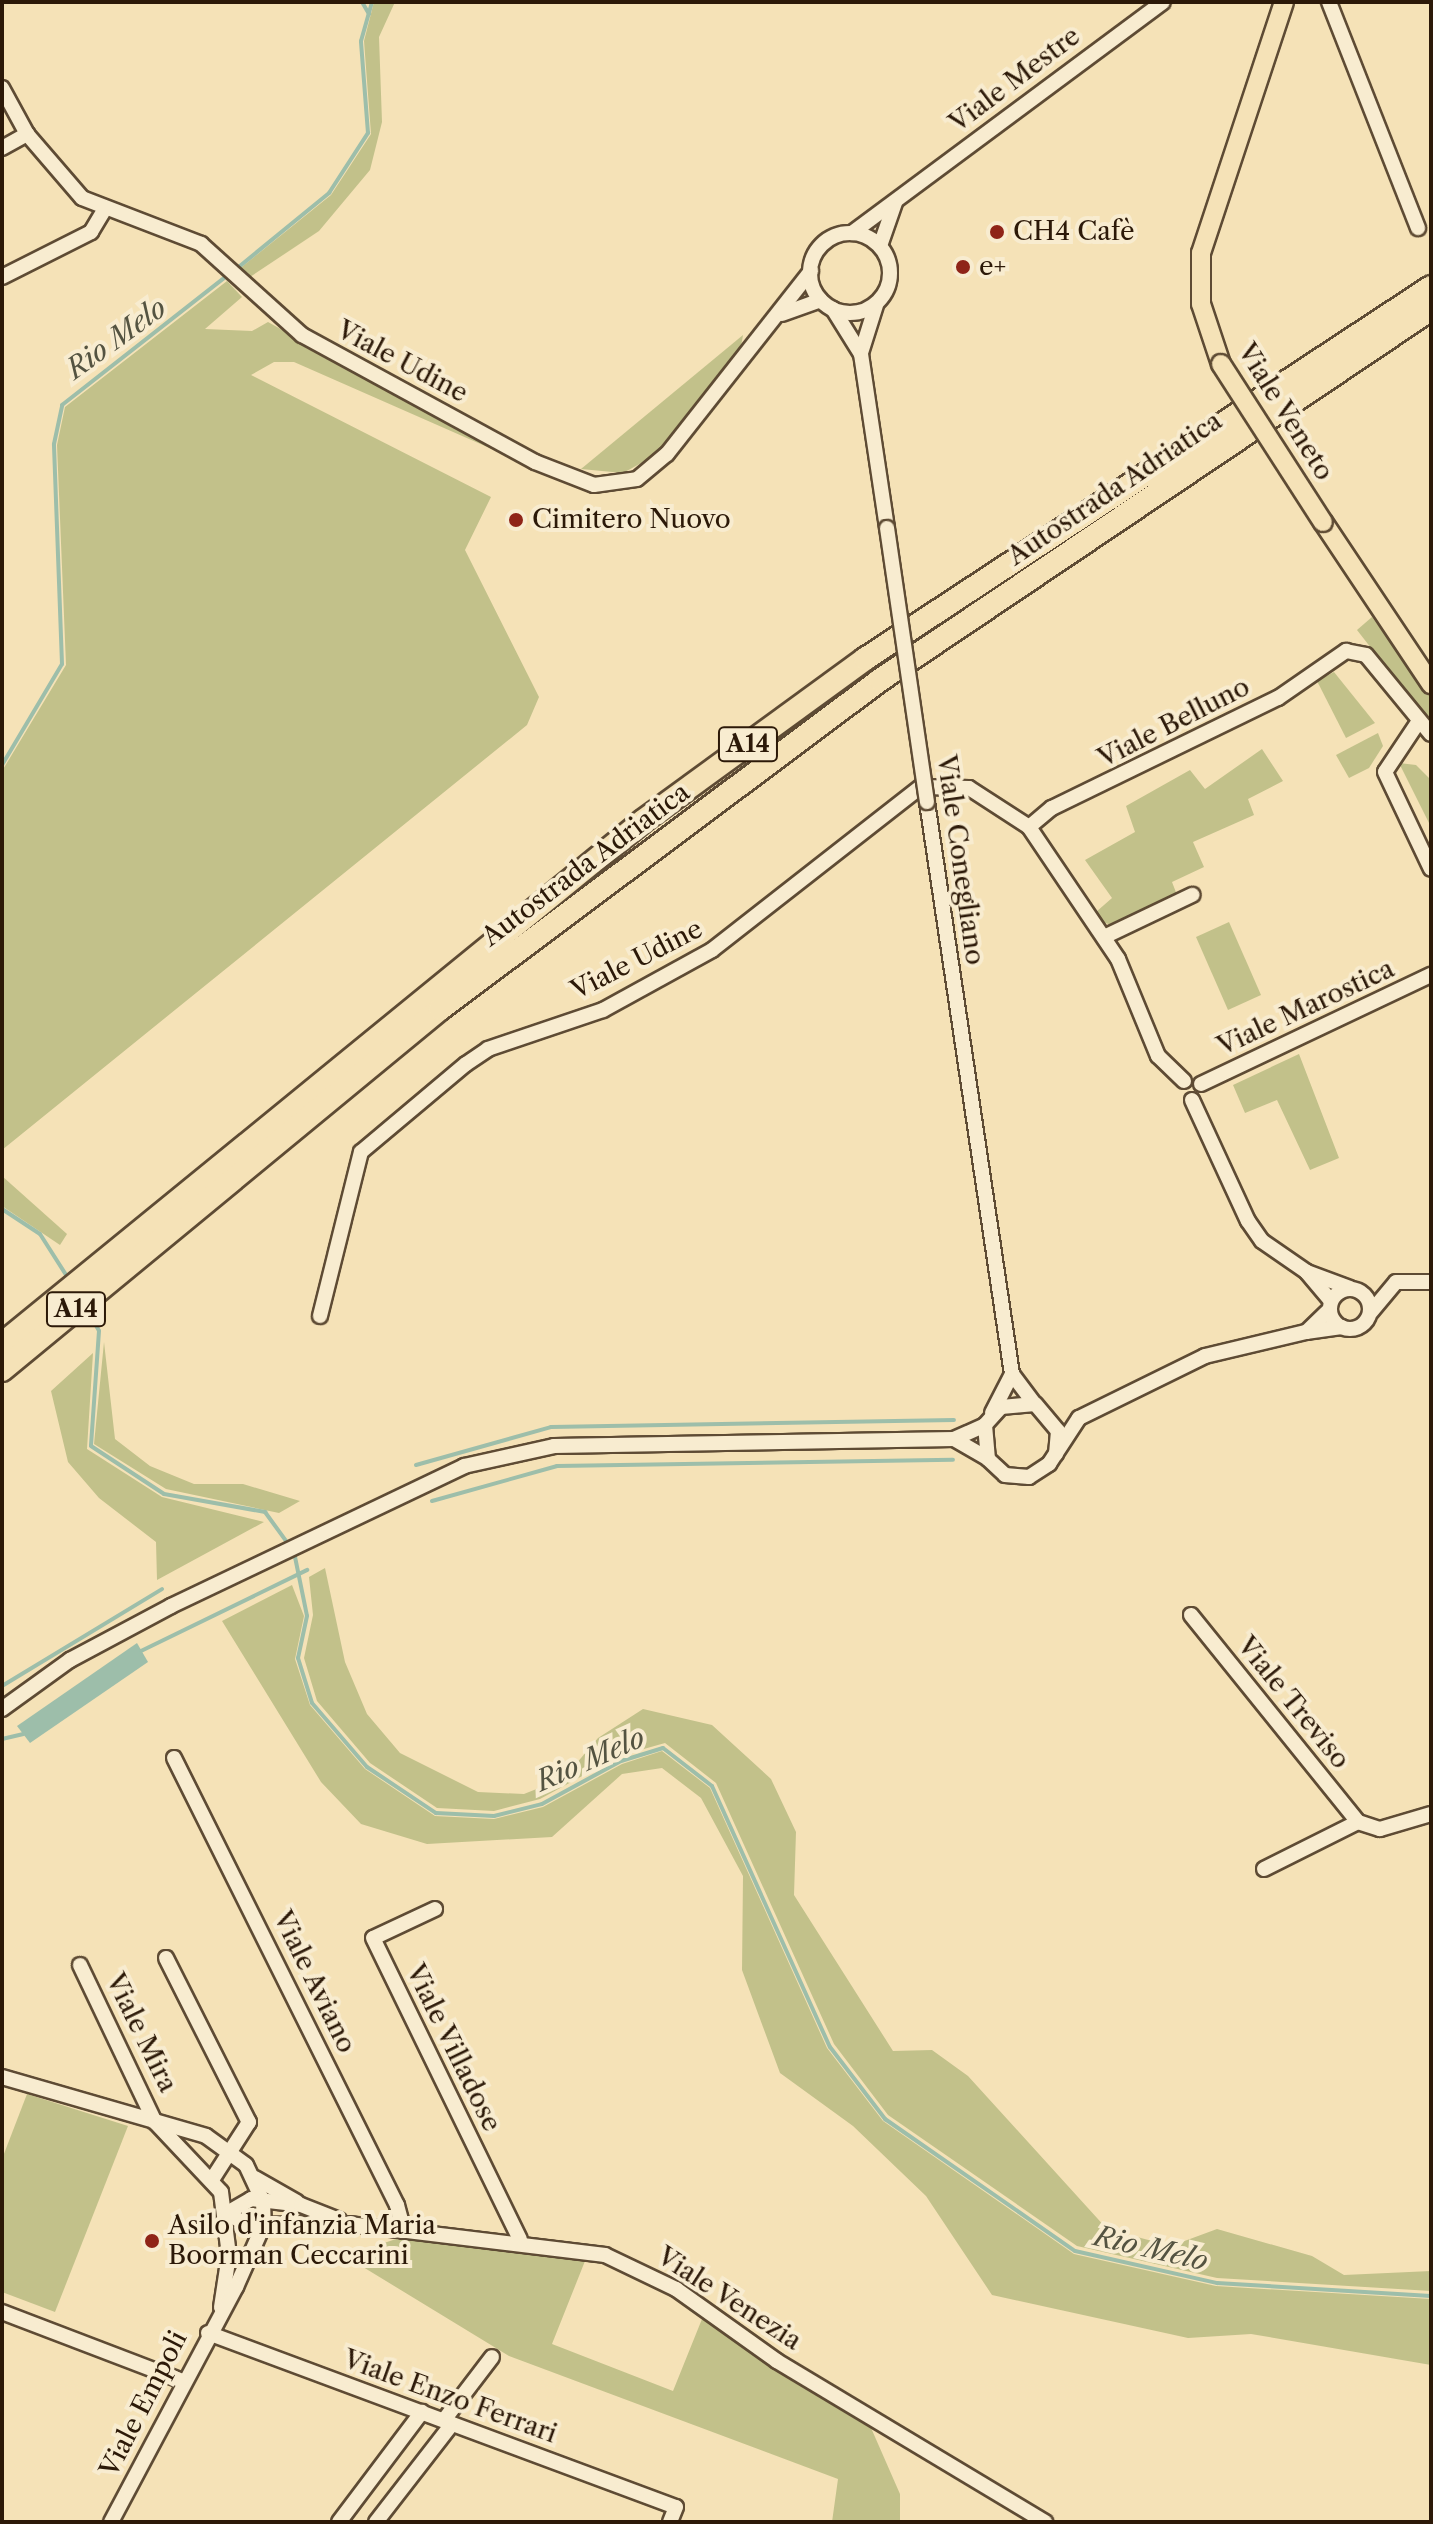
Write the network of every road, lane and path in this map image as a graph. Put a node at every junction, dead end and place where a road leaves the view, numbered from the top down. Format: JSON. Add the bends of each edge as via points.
{"nodes":[{"id":1,"x":1163,"y":2,"type":"edge"},
{"id":2,"x":1284,"y":2,"type":"edge"},
{"id":3,"x":1329,"y":2,"type":"edge"},
{"id":4,"x":2,"y":88,"type":"edge"},
{"id":5,"x":27,"y":134,"type":"junction"},
{"id":6,"x":2,"y":148,"type":"edge"},
{"id":7,"x":897,"y":199,"type":"junction"},
{"id":8,"x":104,"y":210,"type":"junction"},
{"id":9,"x":1418,"y":228,"type":"dead end"},
{"id":10,"x":852,"y":233,"type":"junction"},
{"id":11,"x":880,"y":246,"type":"junction"},
{"id":12,"x":811,"y":271,"type":"junction"},
{"id":13,"x":2,"y":277,"type":"edge"},
{"id":14,"x":1431,"y":287,"type":"edge"},
{"id":15,"x":877,"y":303,"type":"junction"},
{"id":16,"x":827,"y":304,"type":"junction"},
{"id":17,"x":1431,"y":309,"type":"edge"},
{"id":18,"x":782,"y":314,"type":"junction"},
{"id":19,"x":861,"y":354,"type":"junction"},
{"id":20,"x":562,"y":474,"type":"joint"},
{"id":21,"x":1431,"y":684,"type":"edge"},
{"id":22,"x":1419,"y":721,"type":"junction"},
{"id":23,"x":1431,"y":734,"type":"edge"},
{"id":24,"x":1029,"y":827,"type":"junction"},
{"id":25,"x":1431,"y":869,"type":"edge"},
{"id":26,"x":1192,"y":895,"type":"dead end"},
{"id":27,"x":1104,"y":937,"type":"junction"},
{"id":28,"x":1431,"y":975,"type":"edge"},
{"id":29,"x":1184,"y":1081,"type":"junction"},
{"id":30,"x":1201,"y":1084,"type":"junction"},
{"id":31,"x":1192,"y":1100,"type":"junction"},
{"id":32,"x":1307,"y":1272,"type":"junction"},
{"id":33,"x":1431,"y":1282,"type":"edge"},
{"id":34,"x":1350,"y":1288,"type":"junction"},
{"id":35,"x":1331,"y":1305,"type":"junction"},
{"id":36,"x":320,"y":1316,"type":"dead end"},
{"id":37,"x":1369,"y":1316,"type":"junction"},
{"id":38,"x":1342,"y":1327,"type":"junction"},
{"id":39,"x":1306,"y":1332,"type":"junction"},
{"id":40,"x":6,"y":1358,"type":"edge"},
{"id":41,"x":1012,"y":1374,"type":"junction"},
{"id":42,"x":1040,"y":1408,"type":"junction"},
{"id":43,"x":1079,"y":1418,"type":"junction"},
{"id":44,"x":988,"y":1420,"type":"junction"},
{"id":45,"x":954,"y":1439,"type":"junction"},
{"id":46,"x":1056,"y":1454,"type":"junction"},
{"id":47,"x":988,"y":1459,"type":"junction"},
{"id":48,"x":1191,"y":1615,"type":"dead end"},
{"id":49,"x":2,"y":1709,"type":"edge"},
{"id":50,"x":174,"y":1758,"type":"dead end"},
{"id":51,"x":1431,"y":1814,"type":"edge"},
{"id":52,"x":1358,"y":1822,"type":"junction"},
{"id":53,"x":1264,"y":1869,"type":"dead end"},
{"id":54,"x":435,"y":1909,"type":"dead end"},
{"id":55,"x":166,"y":1958,"type":"dead end"},
{"id":56,"x":80,"y":1965,"type":"dead end"},
{"id":57,"x":2,"y":2077,"type":"edge"},
{"id":58,"x":155,"y":2122,"type":"junction"},
{"id":59,"x":232,"y":2152,"type":"junction"},
{"id":60,"x":213,"y":2178,"type":"junction"},
{"id":61,"x":255,"y":2178,"type":"junction"},
{"id":62,"x":263,"y":2201,"type":"junction"},
{"id":63,"x":301,"y":2205,"type":"junction"},
{"id":64,"x":227,"y":2213,"type":"junction"},
{"id":65,"x":264,"y":2224,"type":"junction"},
{"id":66,"x":349,"y":2224,"type":"junction"},
{"id":67,"x":404,"y":2231,"type":"junction"},
{"id":68,"x":520,"y":2239,"type":"junction"},
{"id":69,"x":221,"y":2308,"type":"junction"},
{"id":70,"x":2,"y":2312,"type":"edge"},
{"id":71,"x":208,"y":2333,"type":"junction"},
{"id":72,"x":492,"y":2357,"type":"dead end"},
{"id":73,"x":183,"y":2381,"type":"junction"},
{"id":74,"x":422,"y":2412,"type":"junction"},
{"id":75,"x":448,"y":2422,"type":"junction"},
{"id":76,"x":111,"y":2522,"type":"edge"},
{"id":77,"x":339,"y":2522,"type":"edge"},
{"id":78,"x":376,"y":2522,"type":"edge"},
{"id":79,"x":670,"y":2522,"type":"edge"},
{"id":80,"x":1045,"y":2522,"type":"edge"}],
"edges":[{"from":1,"to":7,"type":"street","name":"Viale Mestre"},
{"from":2,"to":21,"type":"main road","name":"Viale Veneto","bridge":true,"via":[[1201,253],[1201,304],[1221,364]]},
{"from":3,"to":9,"type":"street"},
{"from":4,"to":5,"type":"street","name":"Viale Udine"},
{"from":5,"to":6,"type":"street"},
{"from":5,"to":8,"type":"street","name":"Viale Udine","via":[[62,180]]},
{"from":7,"to":10,"type":"street","name":"Viale Mestre"},
{"from":7,"to":11,"type":"street"},
{"from":8,"to":13,"type":"street","via":[[91,232]]},
{"from":8,"to":20,"type":"street","name":"Viale Udine","via":[[167,229],[221,261],[302,335]]},
{"from":10,"to":11,"type":"street"},
{"from":10,"to":12,"type":"street","name":"Viale Mestre","via":[[824,244]]},
{"from":11,"to":15,"type":"street","via":[[890,275]]},
{"from":12,"to":16,"type":"street"},
{"from":12,"to":18,"type":"street","name":"Viale Mestre"},
{"from":14,"to":40,"type":"highway","name":"Autostrada Adriatica","number":"A14","via":[[865,659],[643,821],[32,1320]]},
{"from":15,"to":16,"type":"street","via":[[856,313]]},
{"from":15,"to":19,"type":"street","name":"Viale Conegliano"},
{"from":16,"to":18,"type":"street"},
{"from":16,"to":19,"type":"street","name":"Viale Conegliano"},
{"from":17,"to":40,"type":"highway","name":"Autostrada Adriatica","number":"A14","via":[[880,680],[440,1009],[137,1260]]},
{"from":18,"to":20,"type":"street","name":"Viale Mestre","via":[[667,454],[637,479],[594,485]]},
{"from":19,"to":41,"type":"street","name":"Viale Conegliano","bridge":true},
{"from":22,"to":23,"type":"street","name":"Viale Belluno"},
{"from":22,"to":24,"type":"street","name":"Viale Belluno","via":[[1366,655],[1346,651],[1278,698],[1052,808]]},
{"from":22,"to":25,"type":"street","via":[[1385,772]]},
{"from":24,"to":27,"type":"street"},
{"from":24,"to":36,"type":"street","name":"Viale Udine","via":[[969,788],[921,787],[712,950],[603,1010],[488,1049],[466,1064],[361,1152]]},
{"from":26,"to":27,"type":"street"},
{"from":27,"to":29,"type":"street","via":[[1133,985],[1151,1037]]},
{"from":28,"to":30,"type":"street","name":"Viale Marostica"},
{"from":29,"to":30,"type":"street"},
{"from":29,"to":31,"type":"street","via":[[1181,1094]]},
{"from":30,"to":31,"type":"street"},
{"from":31,"to":32,"type":"street","via":[[1248,1221],[1262,1241]]},
{"from":32,"to":34,"type":"street"},
{"from":32,"to":35,"type":"street"},
{"from":33,"to":37,"type":"street","via":[[1396,1282]]},
{"from":34,"to":35,"type":"street"},
{"from":34,"to":37,"type":"street","via":[[1367,1297]]},
{"from":35,"to":38,"type":"street"},
{"from":35,"to":39,"type":"street"},
{"from":37,"to":38,"type":"street","via":[[1361,1326]]},
{"from":38,"to":39,"type":"street"},
{"from":39,"to":43,"type":"street","via":[[1205,1356]]},
{"from":41,"to":42,"type":"street","name":"Viale Conegliano"},
{"from":41,"to":44,"type":"street"},
{"from":42,"to":43,"type":"street"},
{"from":42,"to":44,"type":"street","via":[[1012,1402]]},
{"from":42,"to":46,"type":"street","via":[[1058,1431]]},
{"from":43,"to":46,"type":"street"},
{"from":44,"to":45,"type":"street"},
{"from":44,"to":47,"type":"street"},
{"from":45,"to":47,"type":"street"},
{"from":45,"to":49,"type":"street","via":[[554,1446],[464,1466],[171,1606],[70,1660]]},
{"from":46,"to":47,"type":"street","via":[[1029,1477],[1005,1475]]},
{"from":48,"to":52,"type":"street","name":"Viale Treviso"},
{"from":50,"to":67,"type":"street","name":"Viale Aviano","via":[[397,2205]]},
{"from":51,"to":52,"type":"street","via":[[1380,1829]]},
{"from":52,"to":53,"type":"street"},
{"from":54,"to":68,"type":"street","name":"Viale Villadose","via":[[373,1938]]},
{"from":55,"to":59,"type":"street","via":[[249,2122]]},
{"from":56,"to":58,"type":"street","name":"Viale Mira"},
{"from":57,"to":58,"type":"street","name":"Viale Venezia"},
{"from":58,"to":59,"type":"street","name":"Viale Venezia","via":[[175,2124]]},
{"from":58,"to":60,"type":"street","name":"Viale Venezia"},
{"from":59,"to":60,"type":"street"},
{"from":59,"to":61,"type":"street","name":"Viale Venezia"},
{"from":60,"to":64,"type":"street","name":"Viale Venezia"},
{"from":61,"to":62,"type":"street","name":"Viale Venezia"},
{"from":61,"to":63,"type":"street","name":"Viale Venezia"},
{"from":62,"to":63,"type":"street","name":"Viale Venezia"},
{"from":62,"to":64,"type":"street","name":"Viale Venezia","via":[[241,2202]]},
{"from":62,"to":65,"type":"street","name":"Viale Venezia"},
{"from":63,"to":66,"type":"street","name":"Viale Venezia"},
{"from":64,"to":65,"type":"street","name":"Viale Venezia","via":[[247,2225]]},
{"from":64,"to":69,"type":"street","name":"Viale Empoli"},
{"from":65,"to":66,"type":"street","name":"Viale Venezia"},
{"from":65,"to":69,"type":"street","name":"Viale Empoli"},
{"from":66,"to":67,"type":"street","name":"Viale Venezia"},
{"from":67,"to":68,"type":"street","name":"Viale Venezia"},
{"from":68,"to":80,"type":"street","name":"Viale Venezia","via":[[577,2247],[639,2269]]},
{"from":69,"to":71,"type":"street","name":"Viale Empoli"},
{"from":70,"to":73,"type":"street"},
{"from":71,"to":73,"type":"street","name":"Viale Empoli"},
{"from":71,"to":74,"type":"street","name":"Viale Enzo Ferrari"},
{"from":72,"to":75,"type":"street"},
{"from":73,"to":76,"type":"street","name":"Viale Empoli"},
{"from":74,"to":75,"type":"street","name":"Viale Enzo Ferrari"},
{"from":74,"to":77,"type":"street"},
{"from":75,"to":78,"type":"street"},
{"from":75,"to":79,"type":"street","name":"Viale Enzo Ferrari","via":[[676,2507]]}]}
